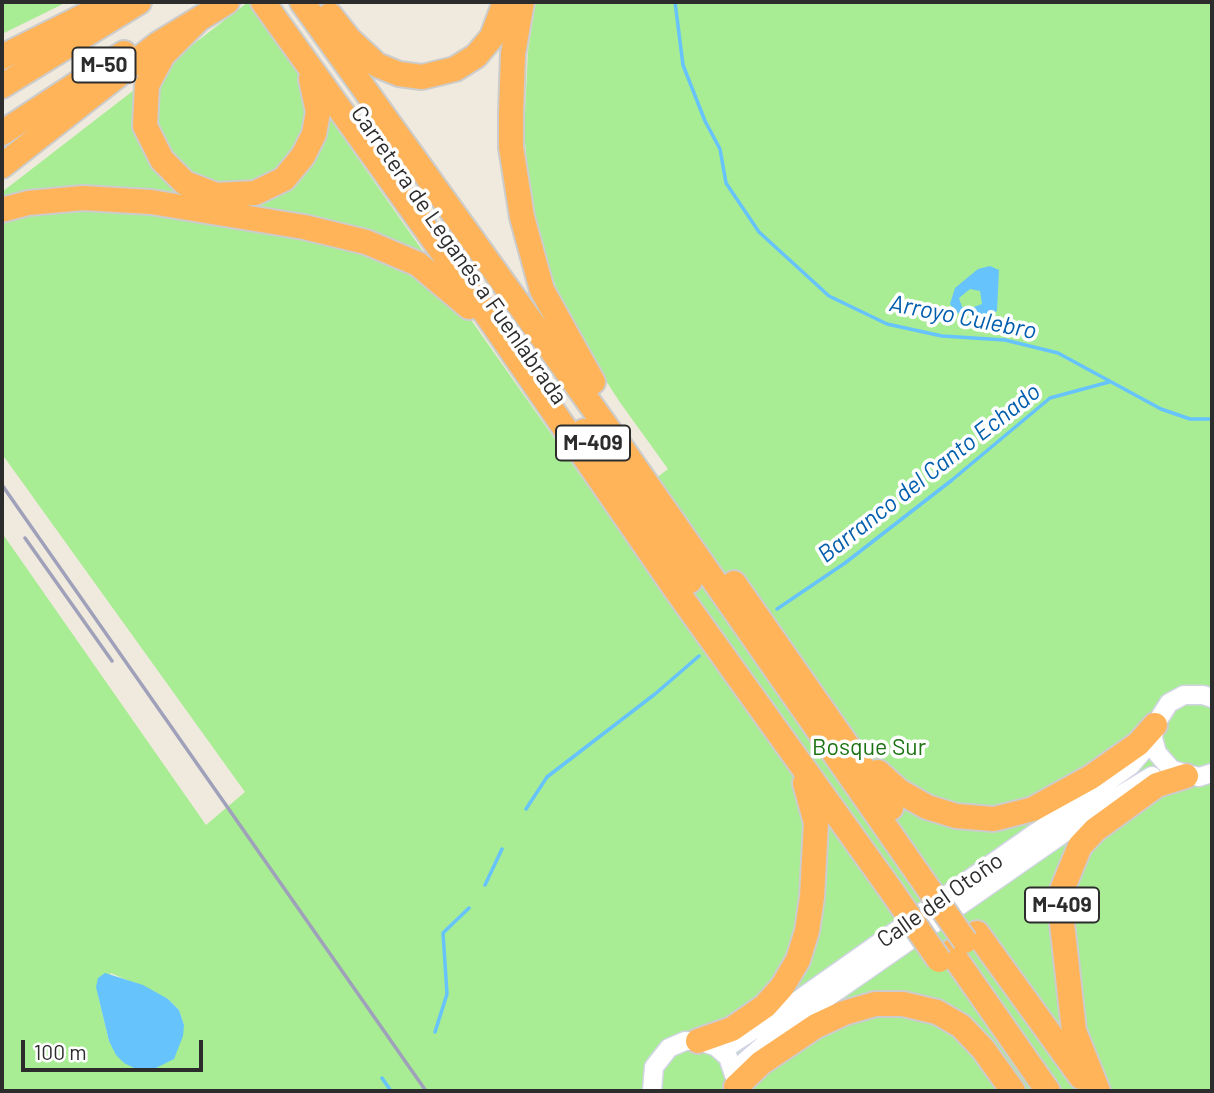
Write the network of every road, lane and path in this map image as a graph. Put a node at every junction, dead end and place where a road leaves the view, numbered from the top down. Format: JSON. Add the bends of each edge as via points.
{"nodes":[{"id":1,"x":112,"y":2,"type":"edge"},
{"id":2,"x":139,"y":2,"type":"edge"},
{"id":3,"x":227,"y":2,"type":"edge"},
{"id":4,"x":302,"y":2,"type":"edge"},
{"id":5,"x":319,"y":2,"type":"edge"},
{"id":6,"x":505,"y":2,"type":"edge"},
{"id":7,"x":522,"y":2,"type":"edge"},
{"id":8,"x":270,"y":4,"type":"edge"},
{"id":9,"x":203,"y":11,"type":"edge"},
{"id":10,"x":2,"y":57,"type":"edge"},
{"id":11,"x":309,"y":71,"type":"junction"},
{"id":12,"x":2,"y":86,"type":"edge"},
{"id":13,"x":2,"y":133,"type":"edge"},
{"id":14,"x":2,"y":166,"type":"edge"},
{"id":15,"x":2,"y":210,"type":"edge"},
{"id":16,"x":593,"y":382,"type":"junction"},
{"id":17,"x":589,"y":467,"type":"junction"},
{"id":18,"x":676,"y":590,"type":"junction"},
{"id":19,"x":1212,"y":698,"type":"edge"},
{"id":20,"x":1154,"y":731,"type":"junction"},
{"id":21,"x":847,"y":742,"type":"junction"},
{"id":22,"x":1179,"y":773,"type":"junction"},
{"id":23,"x":1212,"y":773,"type":"edge"},
{"id":24,"x":911,"y":880,"type":"junction"},
{"id":25,"x":958,"y":947,"type":"junction"},
{"id":26,"x":706,"y":1043,"type":"junction"},
{"id":27,"x":735,"y":1083,"type":"edge"},
{"id":28,"x":652,"y":1091,"type":"edge"},
{"id":29,"x":1013,"y":1091,"type":"edge"},
{"id":30,"x":1032,"y":1091,"type":"edge"},
{"id":31,"x":1048,"y":1091,"type":"edge"},
{"id":32,"x":1071,"y":1091,"type":"edge"},
{"id":33,"x":1092,"y":1091,"type":"edge"},
{"id":34,"x":1098,"y":1091,"type":"edge"}],
"edges":[{"from":1,"to":10,"type":"highway"},
{"from":2,"to":12,"type":"highway","number":"M-50"},
{"from":3,"to":9,"type":"highway"},
{"from":4,"to":24,"type":"highway","name":"Carretera de Leganés a Fuenlabrada","number":"M-409","via":[[621,447]]},
{"from":5,"to":6,"type":"highway","via":[[377,65],[422,77],[443,73],[476,55],[492,37]]},
{"from":5,"to":16,"type":"highway","number":"M-409"},
{"from":7,"to":16,"type":"highway","via":[[513,54],[511,114],[522,216],[542,290]]},
{"from":8,"to":11,"type":"highway","number":"M-409"},
{"from":8,"to":24,"type":"highway","name":"Carretera de Leganés a Fuenlabrada","number":"M-409"},
{"from":9,"to":11,"type":"highway","via":[[163,55],[147,85],[145,126],[162,160],[185,183],[216,195],[255,193],[284,179],[314,134],[318,112]]},
{"from":9,"to":13,"type":"highway","number":"M-50","via":[[80,79]]},
{"from":9,"to":14,"type":"highway"},
{"from":11,"to":17,"type":"highway","number":"M-409","via":[[471,292]]},
{"from":15,"to":17,"type":"highway","via":[[83,198],[151,202],[304,227],[366,242],[418,264],[464,300]]},
{"from":16,"to":21,"type":"highway","number":"M-409"},
{"from":17,"to":18,"type":"highway","number":"M-409"},
{"from":18,"to":24,"type":"highway","number":"M-409"},
{"from":18,"to":26,"type":"highway","number":"M-409","via":[[806,784],[816,823],[812,897],[798,960],[765,1006]]},
{"from":19,"to":20,"type":"street","name":"Calle del Otoño","via":[[1184,695],[1169,703]]},
{"from":20,"to":21,"type":"highway","number":"M-409","via":[[1091,777],[1033,809],[994,819],[956,816],[927,807],[899,791]]},
{"from":20,"to":22,"type":"street","via":[[1157,754]]},
{"from":20,"to":26,"type":"street","name":"Calle del Otoño","via":[[1130,766],[774,1017],[732,1044]]},
{"from":21,"to":24,"type":"highway","number":"M-409"},
{"from":22,"to":23,"type":"street","name":"Calle del Otoño"},
{"from":22,"to":27,"type":"street","name":"Calle del Otoño","via":[[1150,777],[1107,803],[782,1029]]},
{"from":22,"to":34,"type":"highway","number":"M-409","via":[[1095,830],[1080,846],[1062,890],[1074,1031]]},
{"from":24,"to":25,"type":"highway","name":"Carretera de Leganés a Fuenlabrada","number":"M-409","bridge":true},
{"from":25,"to":30,"type":"highway","number":"M-409"},
{"from":25,"to":31,"type":"highway","name":"Carretera de Leganés a Fuenlabrada","number":"M-409"},
{"from":25,"to":32,"type":"highway","number":"M-409"},
{"from":25,"to":33,"type":"highway","number":"M-409"},
{"from":26,"to":27,"type":"street","via":[[728,1057]]},
{"from":26,"to":28,"type":"street","name":"Calle del Otoño","via":[[685,1041],[669,1048],[654,1067]]},
{"from":27,"to":29,"type":"highway","via":[[844,1013],[875,1004],[903,1004],[937,1012],[961,1026]]}]}
